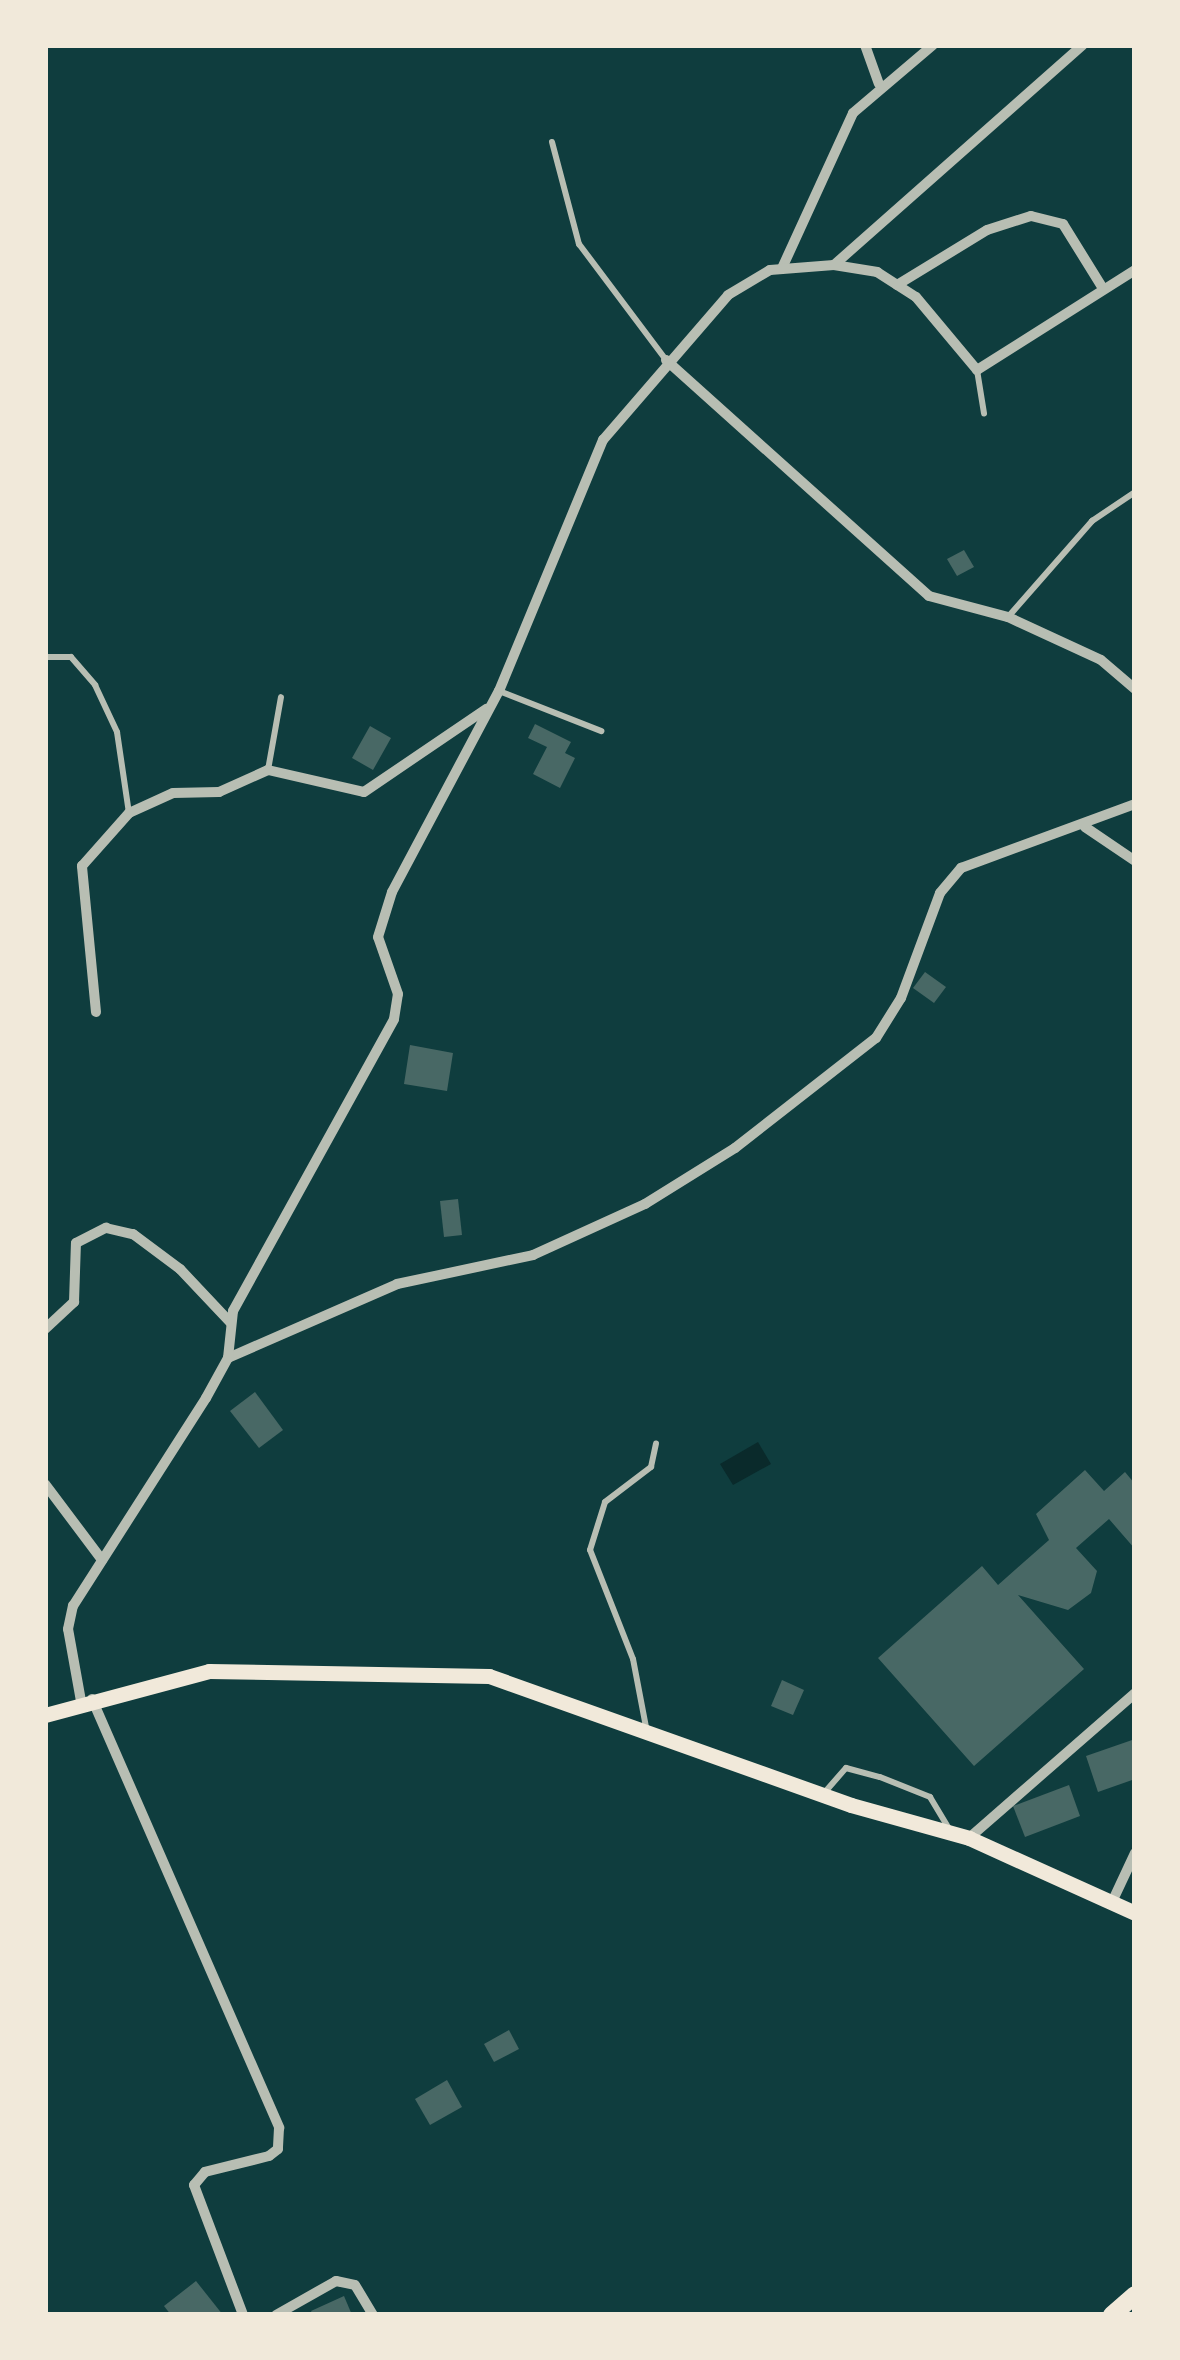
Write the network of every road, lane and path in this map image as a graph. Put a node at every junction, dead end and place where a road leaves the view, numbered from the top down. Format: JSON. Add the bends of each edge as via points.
{"nodes":[{"id":1,"x":865,"y":45,"type":"edge"},
{"id":2,"x":933,"y":45,"type":"edge"},
{"id":3,"x":1083,"y":45,"type":"edge"},
{"id":4,"x":879,"y":84,"type":"junction"},
{"id":5,"x":552,"y":142,"type":"dead end"},
{"id":6,"x":834,"y":265,"type":"junction"},
{"id":7,"x":783,"y":266,"type":"junction"},
{"id":8,"x":1135,"y":270,"type":"edge"},
{"id":9,"x":897,"y":285,"type":"junction"},
{"id":10,"x":1102,"y":287,"type":"junction"},
{"id":11,"x":666,"y":361,"type":"junction"},
{"id":12,"x":976,"y":370,"type":"junction"},
{"id":13,"x":984,"y":413,"type":"dead end"},
{"id":14,"x":1135,"y":492,"type":"edge"},
{"id":15,"x":1008,"y":617,"type":"junction"},
{"id":16,"x":45,"y":657,"type":"edge"},
{"id":17,"x":1135,"y":689,"type":"edge"},
{"id":18,"x":500,"y":691,"type":"junction"},
{"id":19,"x":280,"y":697,"type":"dead end"},
{"id":20,"x":490,"y":706,"type":"junction"},
{"id":21,"x":601,"y":731,"type":"dead end"},
{"id":22,"x":268,"y":770,"type":"junction"},
{"id":23,"x":1135,"y":803,"type":"edge"},
{"id":24,"x":129,"y":813,"type":"junction"},
{"id":25,"x":1085,"y":827,"type":"junction"},
{"id":26,"x":1135,"y":862,"type":"edge"},
{"id":27,"x":96,"y":1012,"type":"dead end"},
{"id":28,"x":230,"y":1322,"type":"junction"},
{"id":29,"x":45,"y":1329,"type":"edge"},
{"id":30,"x":228,"y":1358,"type":"junction"},
{"id":31,"x":656,"y":1444,"type":"dead end"},
{"id":32,"x":45,"y":1484,"type":"edge"},
{"id":33,"x":102,"y":1560,"type":"junction"},
{"id":34,"x":1135,"y":1693,"type":"edge"},
{"id":35,"x":87,"y":1700,"type":"junction"},
{"id":36,"x":45,"y":1715,"type":"edge"},
{"id":37,"x":646,"y":1731,"type":"junction"},
{"id":38,"x":824,"y":1796,"type":"junction"},
{"id":39,"x":952,"y":1833,"type":"junction"},
{"id":40,"x":969,"y":1838,"type":"junction"},
{"id":41,"x":1135,"y":1853,"type":"edge"},
{"id":42,"x":1113,"y":1900,"type":"junction"},
{"id":43,"x":1135,"y":1913,"type":"edge"},
{"id":44,"x":1135,"y":2295,"type":"edge"},
{"id":45,"x":243,"y":2315,"type":"edge"},
{"id":46,"x":276,"y":2315,"type":"edge"},
{"id":47,"x":373,"y":2315,"type":"edge"},
{"id":48,"x":1112,"y":2315,"type":"edge"}],
"edges":[{"from":1,"to":4,"type":"street"},
{"from":2,"to":4,"type":"street"},
{"from":3,"to":6,"type":"street"},
{"from":4,"to":7,"type":"street","via":[[837,138]]},
{"from":5,"to":11,"type":"lane","via":[[579,244]]},
{"from":6,"to":7,"type":"street"},
{"from":6,"to":9,"type":"street","via":[[877,272]]},
{"from":7,"to":11,"type":"street","via":[[728,295]]},
{"from":8,"to":10,"type":"street"},
{"from":9,"to":10,"type":"street","via":[[987,230],[1030,216],[1063,224]]},
{"from":9,"to":12,"type":"street"},
{"from":10,"to":12,"type":"street"},
{"from":11,"to":15,"type":"street","via":[[929,596]]},
{"from":11,"to":18,"type":"street","via":[[586,470]]},
{"from":12,"to":13,"type":"lane"},
{"from":14,"to":15,"type":"lane","via":[[1092,521]]},
{"from":15,"to":17,"type":"street","via":[[1101,661]]},
{"from":16,"to":24,"type":"lane","via":[[71,657],[95,685],[117,732]]},
{"from":18,"to":20,"type":"street"},
{"from":18,"to":21,"type":"lane"},
{"from":19,"to":22,"type":"lane"},
{"from":20,"to":22,"type":"street","via":[[364,792]]},
{"from":20,"to":28,"type":"street","via":[[417,834],[381,924],[378,943],[398,994],[394,1018]]},
{"from":22,"to":24,"type":"street","via":[[219,792],[173,793]]},
{"from":23,"to":25,"type":"street"},
{"from":24,"to":27,"type":"street","via":[[82,866]]},
{"from":25,"to":26,"type":"street"},
{"from":25,"to":30,"type":"street","via":[[989,852],[961,868],[940,893],[901,998],[876,1038],[735,1148],[645,1204],[533,1255],[397,1284]]},
{"from":28,"to":29,"type":"street","via":[[180,1269],[133,1234],[106,1228],[76,1243],[74,1302]]},
{"from":28,"to":30,"type":"street"},
{"from":30,"to":33,"type":"street"},
{"from":31,"to":37,"type":"lane","via":[[651,1467],[605,1502],[590,1550],[633,1660]]},
{"from":32,"to":33,"type":"street"},
{"from":33,"to":35,"type":"street","via":[[69,1616]]},
{"from":34,"to":40,"type":"street"},
{"from":35,"to":36,"type":"main road"},
{"from":35,"to":37,"type":"main road","via":[[209,1671],[474,1674]]},
{"from":35,"to":45,"type":"street","via":[[279,2128],[278,2149],[268,2156],[205,2172],[194,2185]]},
{"from":37,"to":38,"type":"main road"},
{"from":38,"to":39,"type":"main road"},
{"from":38,"to":39,"type":"lane","via":[[840,1770],[880,1777],[930,1797]]},
{"from":39,"to":40,"type":"main road"},
{"from":40,"to":42,"type":"main road"},
{"from":41,"to":42,"type":"street"},
{"from":42,"to":43,"type":"main road"},
{"from":44,"to":48,"type":"main road"},
{"from":46,"to":47,"type":"street","via":[[336,2281],[355,2285]]}]}
